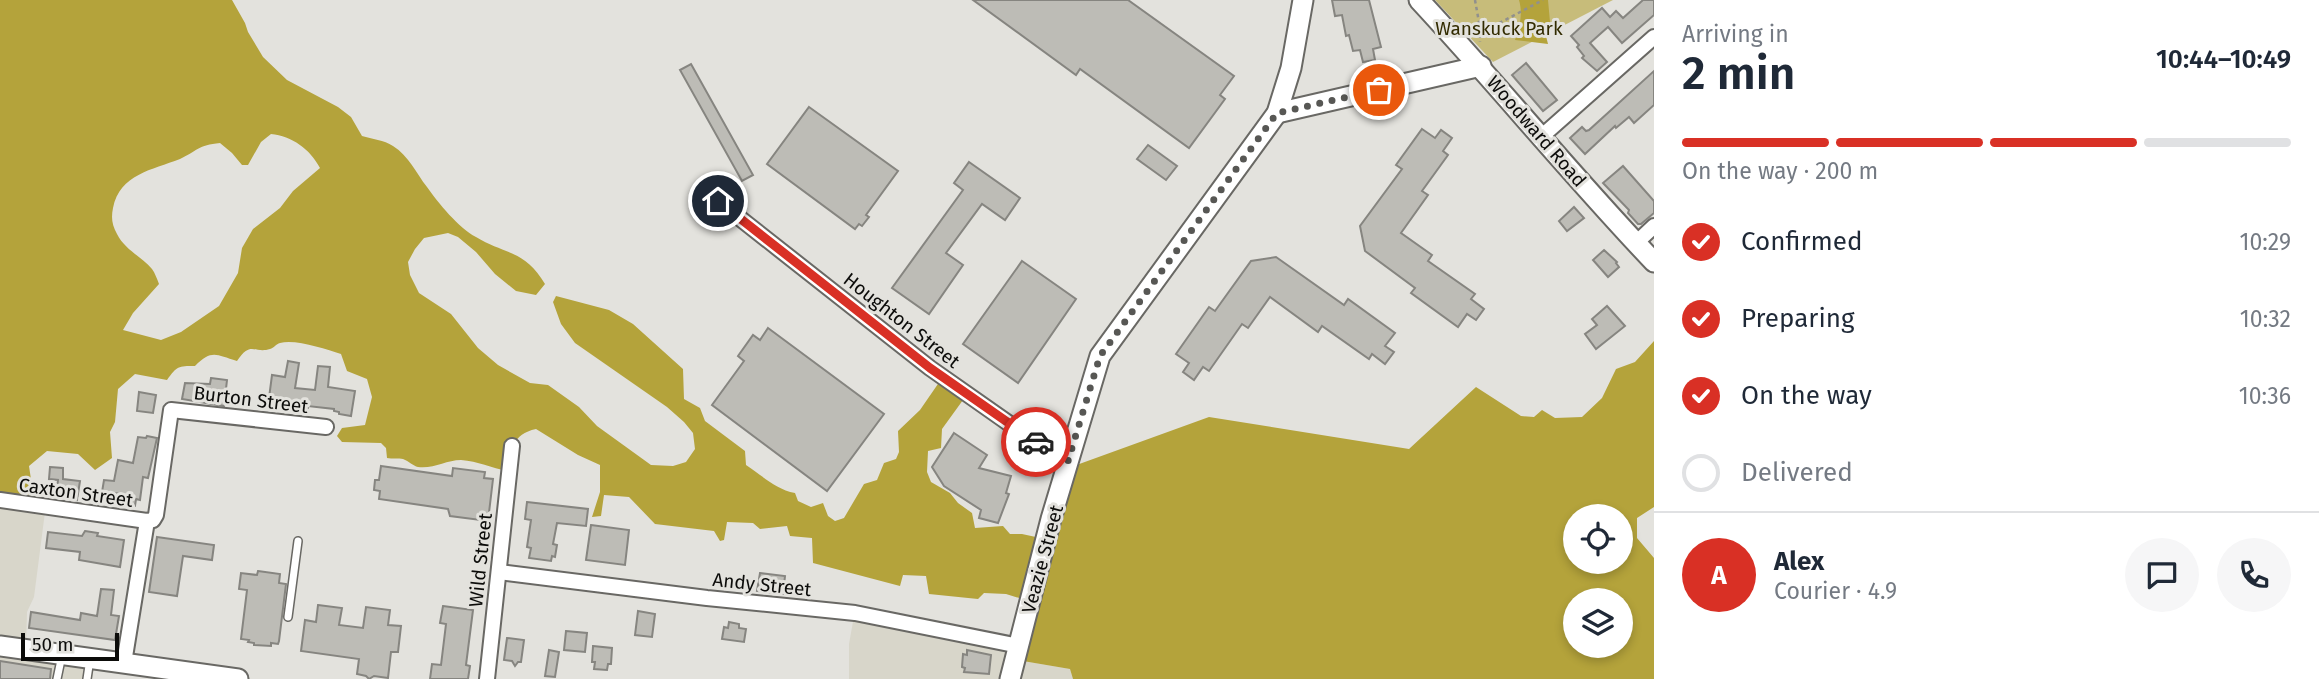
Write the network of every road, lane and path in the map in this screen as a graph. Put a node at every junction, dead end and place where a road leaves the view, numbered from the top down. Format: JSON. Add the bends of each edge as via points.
{"nodes":[{"id":1,"x":1303,"y":0,"type":"edge"},
{"id":2,"x":1419,"y":0,"type":"edge"},
{"id":3,"x":1475,"y":0,"type":"edge"},
{"id":4,"x":1543,"y":0,"type":"edge"},
{"id":5,"x":1480,"y":31,"type":"junction"},
{"id":6,"x":1654,"y":37,"type":"edge"},
{"id":7,"x":1481,"y":66,"type":"junction"},
{"id":8,"x":1277,"y":113,"type":"junction"},
{"id":9,"x":1541,"y":137,"type":"junction"},
{"id":10,"x":718,"y":201,"type":"dead end"},
{"id":11,"x":1654,"y":226,"type":"edge"},
{"id":12,"x":1636,"y":243,"type":"junction"},
{"id":13,"x":1654,"y":262,"type":"edge"},
{"id":14,"x":326,"y":427,"type":"dead end"},
{"id":15,"x":512,"y":446,"type":"dead end"},
{"id":16,"x":1068,"y":461,"type":"junction"},
{"id":17,"x":0,"y":500,"type":"edge"},
{"id":18,"x":147,"y":521,"type":"junction"},
{"id":19,"x":298,"y":541,"type":"dead end"},
{"id":20,"x":499,"y":572,"type":"junction"},
{"id":21,"x":288,"y":617,"type":"dead end"},
{"id":22,"x":0,"y":646,"type":"edge"},
{"id":23,"x":1019,"y":646,"type":"junction"},
{"id":24,"x":62,"y":655,"type":"junction"},
{"id":25,"x":90,"y":659,"type":"junction"},
{"id":26,"x":124,"y":663,"type":"junction"},
{"id":27,"x":57,"y":679,"type":"edge"},
{"id":28,"x":87,"y":679,"type":"edge"},
{"id":29,"x":239,"y":679,"type":"edge"},
{"id":30,"x":487,"y":679,"type":"edge"},
{"id":31,"x":1010,"y":679,"type":"edge"}],
"edges":[{"from":1,"to":8,"type":"street","name":"Veazie Street","via":[[1291,68]]},
{"from":2,"to":7,"type":"street","name":"Woodward Road"},
{"from":3,"to":5,"type":"path"},
{"from":4,"to":5,"type":"path"},
{"from":5,"to":7,"type":"path"},
{"from":6,"to":9,"type":"street"},
{"from":7,"to":8,"type":"street"},
{"from":7,"to":9,"type":"street","name":"Woodward Road"},
{"from":8,"to":16,"type":"street","name":"Veazie Street","via":[[1100,356]]},
{"from":9,"to":12,"type":"street","name":"Woodward Road"},
{"from":10,"to":16,"type":"street","name":"Houghton Street","via":[[930,368]]},
{"from":11,"to":12,"type":"street"},
{"from":12,"to":13,"type":"street","name":"Woodward Road"},
{"from":14,"to":18,"type":"street","name":"Burton Street","via":[[171,410],[156,515]]},
{"from":15,"to":20,"type":"street","name":"Wild Street"},
{"from":16,"to":23,"type":"street","name":"Veazie Street"},
{"from":17,"to":18,"type":"street","name":"Caxton Street"},
{"from":18,"to":26,"type":"street"},
{"from":19,"to":21,"type":"lane"},
{"from":20,"to":23,"type":"street","name":"Andy Street","via":[[855,613]]},
{"from":20,"to":30,"type":"street","name":"Wild Street"},
{"from":22,"to":24,"type":"street"},
{"from":23,"to":31,"type":"street","name":"Veazie Street"},
{"from":24,"to":25,"type":"street"},
{"from":24,"to":27,"type":"lane"},
{"from":25,"to":26,"type":"street"},
{"from":25,"to":28,"type":"lane"},
{"from":26,"to":29,"type":"street"}]}
